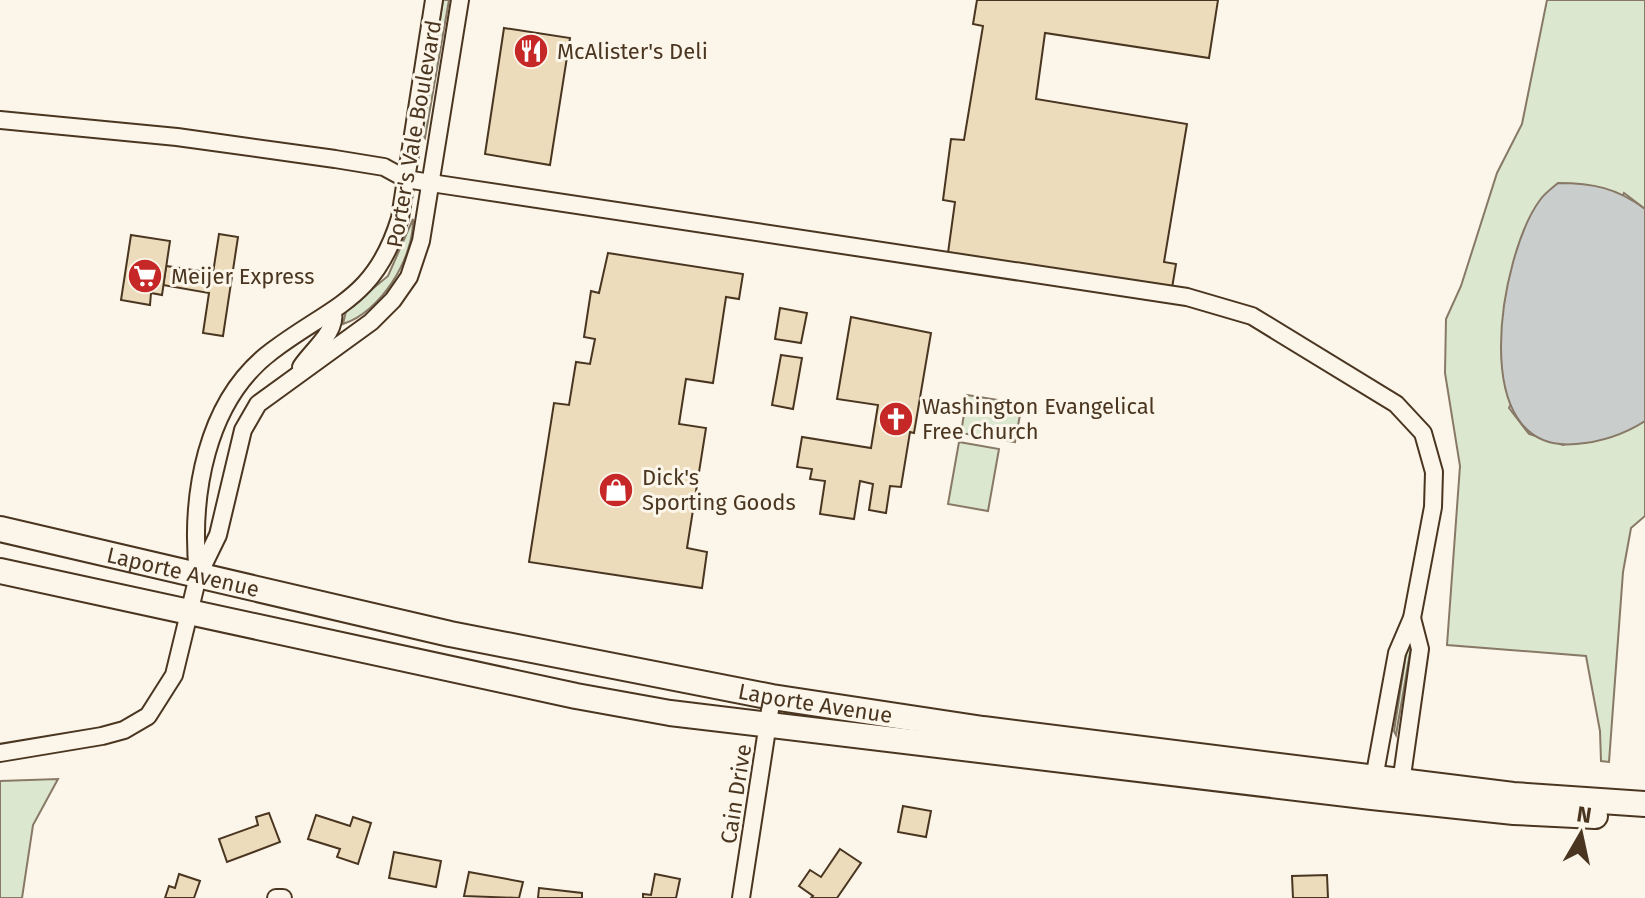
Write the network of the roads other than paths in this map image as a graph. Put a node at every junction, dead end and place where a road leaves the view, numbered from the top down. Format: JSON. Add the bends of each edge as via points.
{"nodes":[{"id":1,"x":434,"y":0,"type":"edge"},
{"id":2,"x":460,"y":0,"type":"edge"},
{"id":3,"x":0,"y":120,"type":"edge"},
{"id":4,"x":406,"y":179,"type":"junction"},
{"id":5,"x":431,"y":183,"type":"junction"},
{"id":6,"x":333,"y":312,"type":"junction"},
{"id":7,"x":293,"y":378,"type":"junction"},
{"id":8,"x":0,"y":529,"type":"edge"},
{"id":9,"x":0,"y":571,"type":"edge"},
{"id":10,"x":198,"y":576,"type":"junction"},
{"id":11,"x":190,"y":614,"type":"junction"},
{"id":12,"x":1412,"y":618,"type":"junction"},
{"id":13,"x":772,"y":697,"type":"junction"},
{"id":14,"x":769,"y":726,"type":"junction"},
{"id":15,"x":0,"y":753,"type":"edge"},
{"id":16,"x":1373,"y":787,"type":"junction"},
{"id":17,"x":1400,"y":790,"type":"junction"},
{"id":18,"x":1645,"y":804,"type":"edge"},
{"id":19,"x":1645,"y":819,"type":"edge"},
{"id":20,"x":276,"y":898,"type":"edge"},
{"id":21,"x":283,"y":898,"type":"edge"},
{"id":22,"x":741,"y":898,"type":"edge"}],
"edges":[{"from":1,"to":4,"type":"street","name":"Porter's Vale Boulevard"},
{"from":2,"to":5,"type":"street","name":"Porter's Vale Boulevard"},
{"from":3,"to":4,"type":"street","via":[[335,159],[384,167]]},
{"from":4,"to":5,"type":"street"},
{"from":4,"to":6,"type":"street","name":"Porter's Vale Boulevard","via":[[390,251],[378,271]]},
{"from":5,"to":7,"type":"street","name":"Porter's Vale Boulevard","via":[[421,241],[409,277],[393,300]]},
{"from":5,"to":12,"type":"street","via":[[1187,297],[1252,316],[1396,404],[1423,433],[1434,472],[1433,507]]},
{"from":6,"to":7,"type":"street","via":[[331,331]]},
{"from":6,"to":10,"type":"street","name":"Porter's Vale Boulevard","via":[[270,352],[242,380],[223,412],[209,444],[193,530]]},
{"from":7,"to":10,"type":"street","name":"Porter's Vale Boulevard","via":[[258,404],[243,430],[218,535]]},
{"from":8,"to":10,"type":"main road","name":"Laporte Avenue"},
{"from":9,"to":11,"type":"main road","name":"Laporte Avenue"},
{"from":10,"to":11,"type":"street","name":"Porter's Vale Boulevard"},
{"from":10,"to":13,"type":"main road","name":"Laporte Avenue","via":[[580,663]]},
{"from":11,"to":14,"type":"main road","name":"Laporte Avenue","via":[[576,696]]},
{"from":11,"to":15,"type":"street","name":"Porter's Vale Boulevard","via":[[174,675],[148,716],[102,736]]},
{"from":12,"to":16,"type":"street","via":[[1397,653]]},
{"from":12,"to":17,"type":"street","via":[[1420,649]]},
{"from":13,"to":14,"type":"street","name":"Cain Drive"},
{"from":13,"to":16,"type":"main road","name":"Laporte Avenue"},
{"from":14,"to":16,"type":"main road","name":"Laporte Avenue"},
{"from":14,"to":22,"type":"street","name":"Cain Drive"},
{"from":16,"to":17,"type":"main road","name":"Laporte Avenue"},
{"from":17,"to":18,"type":"main road","name":"Laporte Avenue"},
{"from":17,"to":19,"type":"main road","name":"Laporte Avenue","via":[[1514,812]]},
{"from":20,"to":21,"type":"street"}]}
